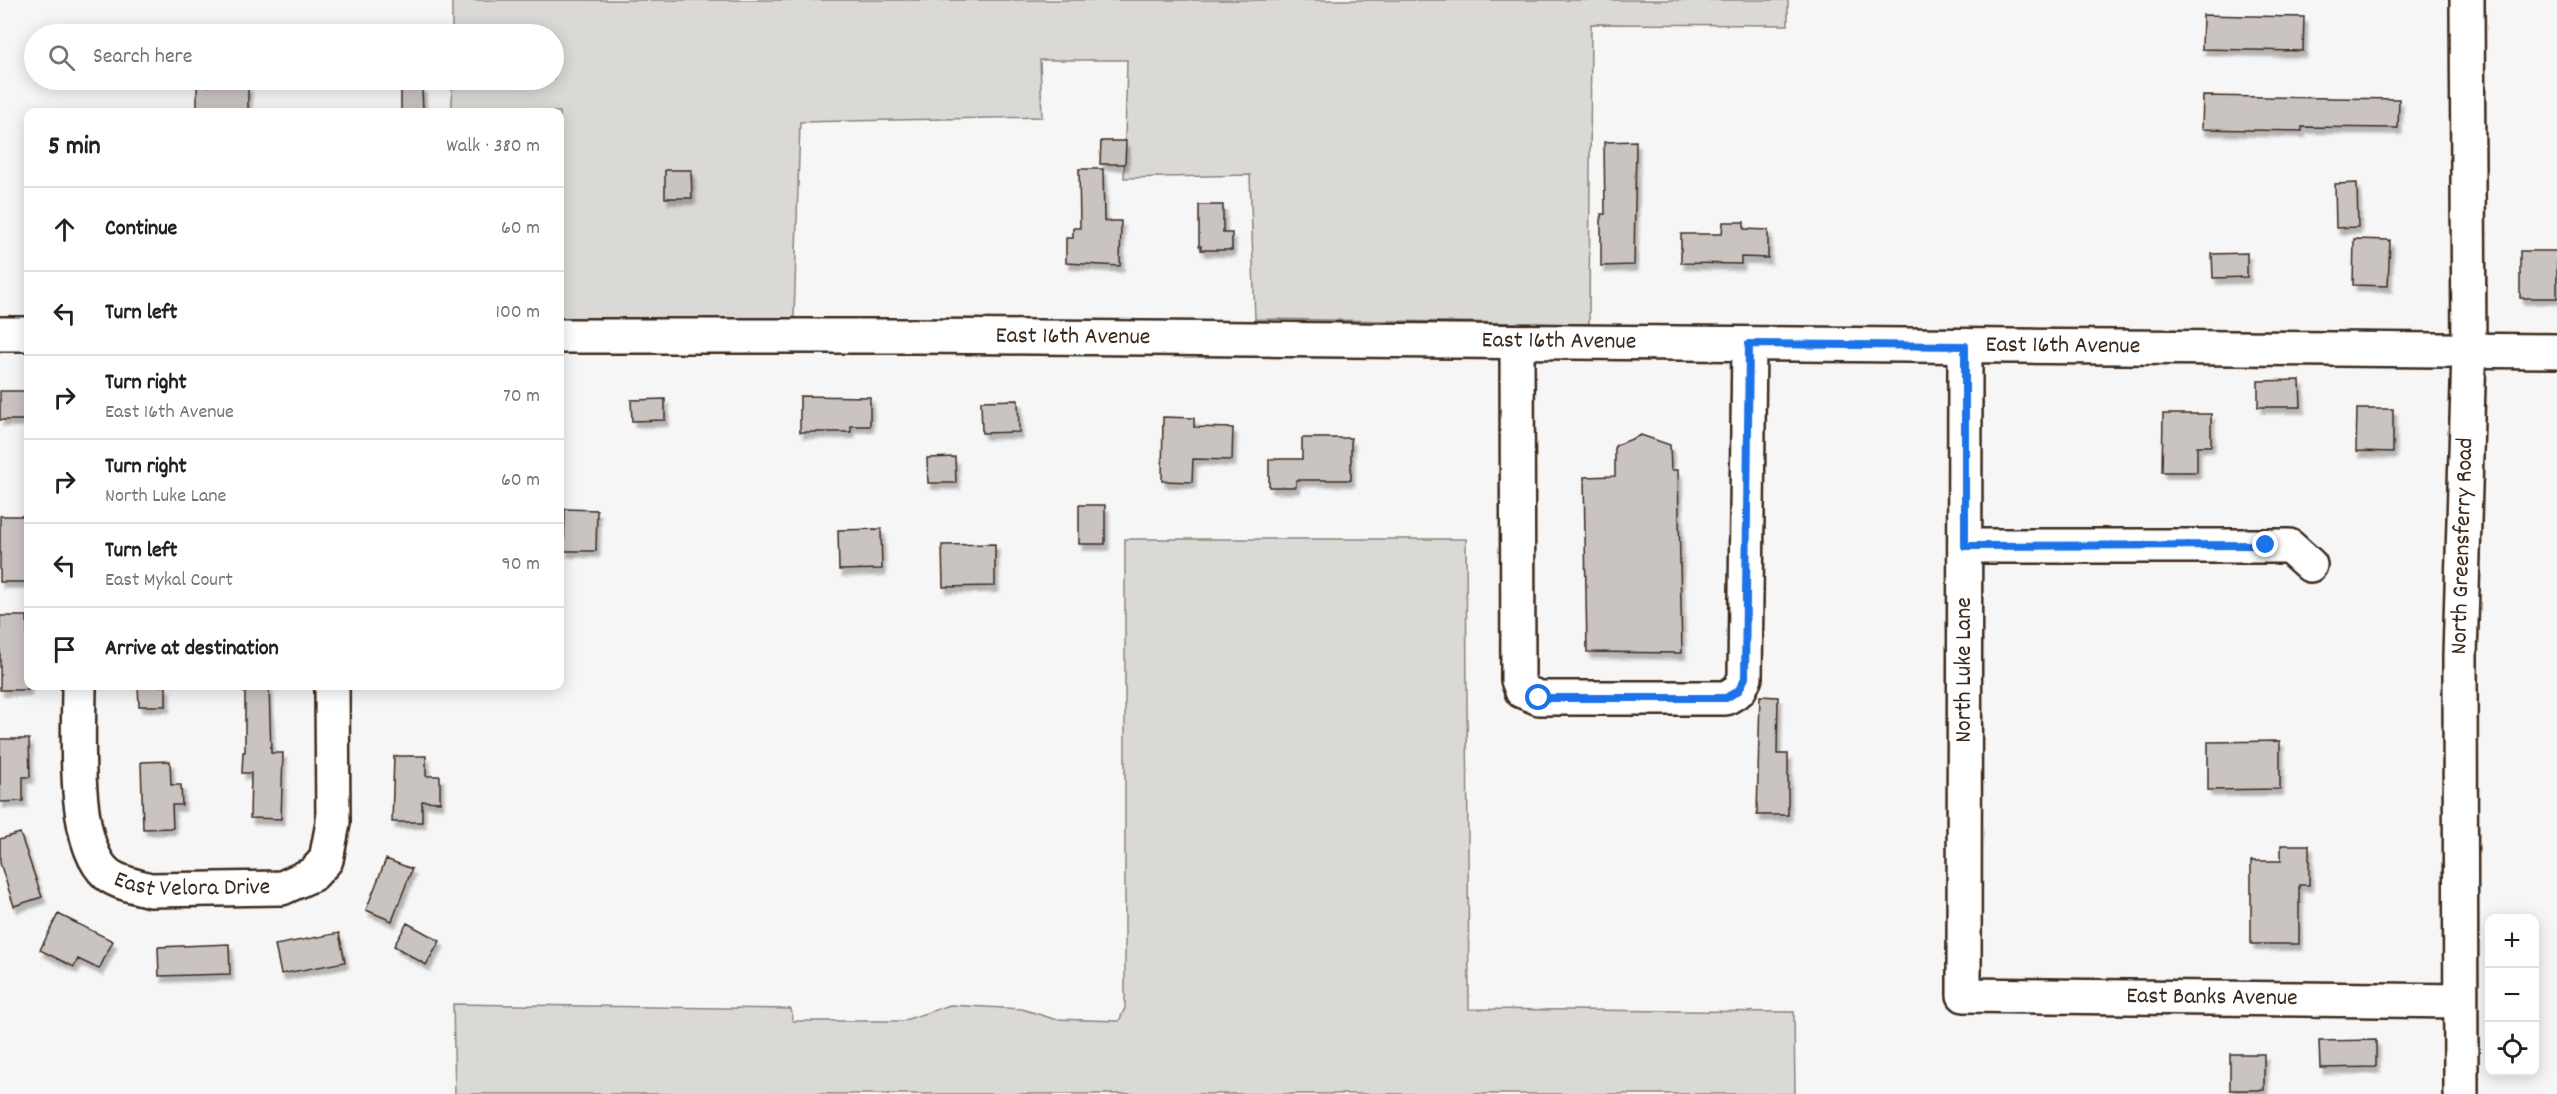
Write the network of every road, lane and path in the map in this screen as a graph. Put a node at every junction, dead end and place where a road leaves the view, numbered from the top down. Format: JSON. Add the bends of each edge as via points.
{"nodes":[{"id":1,"x":2467,"y":0,"type":"edge"},
{"id":2,"x":0,"y":334,"type":"edge"},
{"id":3,"x":24,"y":334,"type":"edge"},
{"id":4,"x":564,"y":336,"type":"edge"},
{"id":5,"x":1517,"y":343,"type":"junction"},
{"id":6,"x":1749,"y":344,"type":"junction"},
{"id":7,"x":1965,"y":346,"type":"junction"},
{"id":8,"x":2557,"y":351,"type":"edge"},
{"id":9,"x":2469,"y":352,"type":"junction"},
{"id":10,"x":1965,"y":546,"type":"junction"},
{"id":11,"x":2310,"y":565,"type":"dead end"},
{"id":12,"x":79,"y":690,"type":"edge"},
{"id":13,"x":332,"y":690,"type":"edge"},
{"id":14,"x":1964,"y":995,"type":"joint"},
{"id":15,"x":2460,"y":1001,"type":"junction"},
{"id":16,"x":2461,"y":1094,"type":"edge"}],
"edges":[{"from":1,"to":9,"type":"street","name":"North Greensferry Road"},
{"from":2,"to":3,"type":"street"},
{"from":4,"to":5,"type":"street","name":"East 16th Avenue"},
{"from":5,"to":6,"type":"street","name":"East 16th Avenue"},
{"from":5,"to":6,"type":"street","via":[[1518,680],[1522,691],[1539,698],[1726,698],[1739,690],[1745,678]]},
{"from":6,"to":7,"type":"street","name":"East 16th Avenue"},
{"from":7,"to":9,"type":"street","name":"East 16th Avenue"},
{"from":7,"to":10,"type":"street","name":"North Luke Lane"},
{"from":8,"to":9,"type":"street","name":"East 16th Avenue"},
{"from":9,"to":15,"type":"street","name":"North Greensferry Road","via":[[2460,656]]},
{"from":10,"to":11,"type":"street","via":[[2289,546]]},
{"from":10,"to":14,"type":"street","name":"North Luke Lane"},
{"from":12,"to":13,"type":"street","name":"East Velora Drive","via":[[80,801],[88,839],[97,863],[108,875],[150,890],[282,888],[313,874],[326,860],[333,823]]},
{"from":14,"to":15,"type":"street","name":"East Banks Avenue"},
{"from":15,"to":16,"type":"street","name":"North Greensferry Road"}]}
